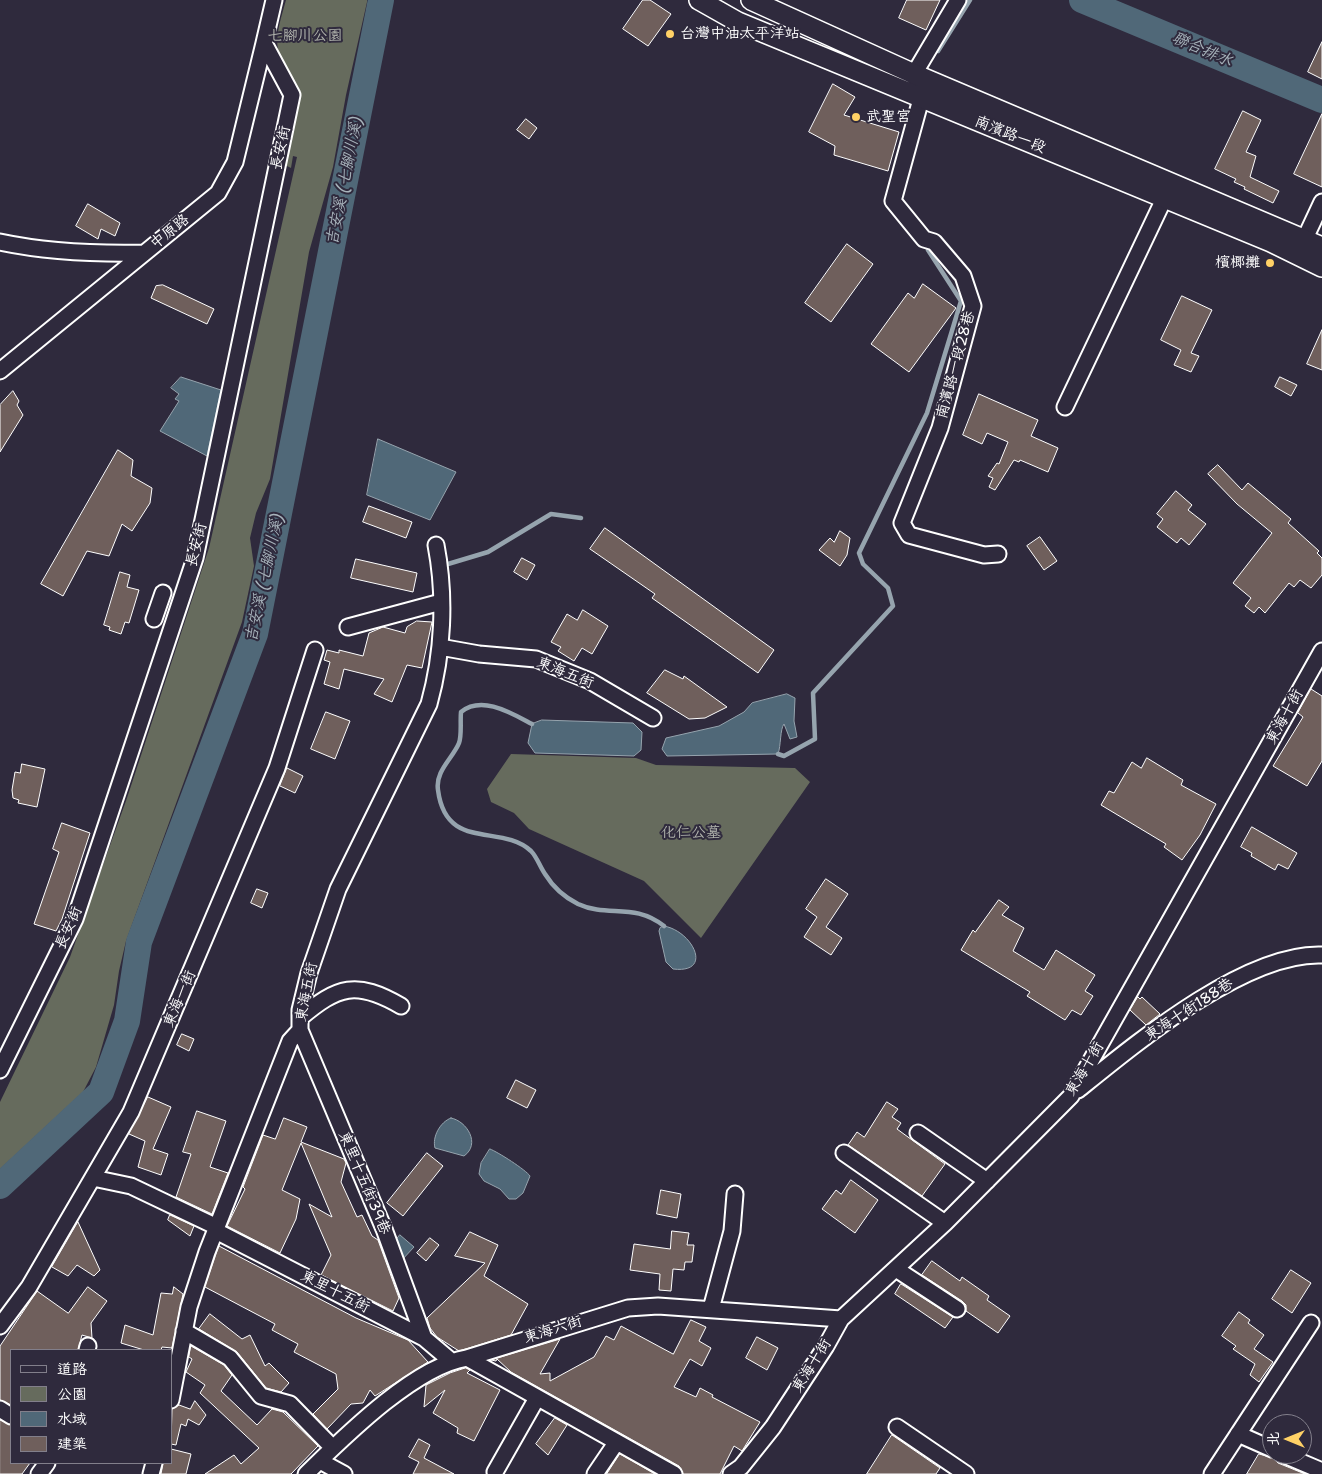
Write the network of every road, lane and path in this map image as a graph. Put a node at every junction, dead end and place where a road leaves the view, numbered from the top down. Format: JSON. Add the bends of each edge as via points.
{"nodes":[{"id":1,"x":274,"y":0,"type":"edge"},
{"id":2,"x":699,"y":0,"type":"edge"},
{"id":3,"x":751,"y":0,"type":"edge"},
{"id":4,"x":958,"y":0,"type":"edge"},
{"id":5,"x":264,"y":43,"type":"junction"},
{"id":6,"x":914,"y":74,"type":"junction"},
{"id":7,"x":921,"y":99,"type":"junction"},
{"id":8,"x":1164,"y":199,"type":"junction"},
{"id":9,"x":1322,"y":202,"type":"edge"},
{"id":10,"x":0,"y":242,"type":"edge"},
{"id":11,"x":1301,"y":247,"type":"junction"},
{"id":12,"x":1322,"y":247,"type":"edge"},
{"id":13,"x":144,"y":253,"type":"junction"},
{"id":14,"x":1322,"y":266,"type":"edge"},
{"id":15,"x":0,"y":371,"type":"edge"},
{"id":16,"x":1065,"y":407,"type":"dead end"},
{"id":17,"x":436,"y":545,"type":"dead end"},
{"id":18,"x":998,"y":554,"type":"dead end"},
{"id":19,"x":163,"y":593,"type":"dead end"},
{"id":20,"x":441,"y":602,"type":"junction"},
{"id":21,"x":154,"y":619,"type":"dead end"},
{"id":22,"x":348,"y":627,"type":"dead end"},
{"id":23,"x":440,"y":647,"type":"junction"},
{"id":24,"x":314,"y":650,"type":"dead end"},
{"id":25,"x":1322,"y":651,"type":"edge"},
{"id":26,"x":653,"y":718,"type":"dead end"},
{"id":27,"x":1322,"y":955,"type":"edge"},
{"id":28,"x":401,"y":1006,"type":"dead end"},
{"id":29,"x":300,"y":1024,"type":"junction"},
{"id":30,"x":0,"y":1070,"type":"edge"},
{"id":31,"x":1071,"y":1096,"type":"junction"},
{"id":32,"x":918,"y":1133,"type":"dead end"},
{"id":33,"x":844,"y":1153,"type":"dead end"},
{"id":34,"x":92,"y":1178,"type":"junction"},
{"id":35,"x":987,"y":1181,"type":"junction"},
{"id":36,"x":734,"y":1194,"type":"dead end"},
{"id":37,"x":945,"y":1224,"type":"junction"},
{"id":38,"x":216,"y":1229,"type":"junction"},
{"id":39,"x":896,"y":1269,"type":"junction"},
{"id":40,"x":711,"y":1309,"type":"junction"},
{"id":41,"x":957,"y":1309,"type":"dead end"},
{"id":42,"x":841,"y":1319,"type":"junction"},
{"id":43,"x":1311,"y":1323,"type":"dead end"},
{"id":44,"x":0,"y":1326,"type":"edge"},
{"id":45,"x":184,"y":1331,"type":"junction"},
{"id":46,"x":424,"y":1338,"type":"junction"},
{"id":47,"x":467,"y":1358,"type":"junction"},
{"id":48,"x":450,"y":1360,"type":"junction"},
{"id":49,"x":172,"y":1395,"type":"edge"},
{"id":50,"x":538,"y":1398,"type":"junction"},
{"id":51,"x":897,"y":1427,"type":"dead end"},
{"id":52,"x":1238,"y":1434,"type":"junction"},
{"id":53,"x":616,"y":1443,"type":"junction"},
{"id":54,"x":1262,"y":1445,"type":"edge"},
{"id":55,"x":334,"y":1448,"type":"junction"},
{"id":56,"x":320,"y":1461,"type":"junction"},
{"id":57,"x":1306,"y":1464,"type":"edge"},
{"id":58,"x":1322,"y":1471,"type":"edge"},
{"id":59,"x":495,"y":1472,"type":"dead end"},
{"id":60,"x":306,"y":1474,"type":"edge"},
{"id":61,"x":344,"y":1474,"type":"edge"},
{"id":62,"x":595,"y":1474,"type":"edge"},
{"id":63,"x":674,"y":1474,"type":"edge"},
{"id":64,"x":731,"y":1474,"type":"edge"},
{"id":65,"x":966,"y":1474,"type":"edge"},
{"id":66,"x":1212,"y":1474,"type":"edge"}],
"edges":[{"from":1,"to":5,"type":"street"},
{"from":2,"to":7,"type":"main road","name":"南濱路一段","via":[[738,22]]},
{"from":3,"to":6,"type":"main road","name":"南濱路一段"},
{"from":4,"to":6,"type":"street"},
{"from":5,"to":13,"type":"street","name":"中原路","via":[[235,162],[218,193]]},
{"from":5,"to":30,"type":"street","name":"長安街","via":[[292,95],[195,558],[75,919]]},
{"from":6,"to":7,"type":"street"},
{"from":6,"to":11,"type":"main road","name":"南濱路一段"},
{"from":7,"to":8,"type":"main road","name":"南濱路一段"},
{"from":7,"to":18,"type":"street","name":"南濱路一段28巷","via":[[893,201],[924,239],[934,242],[963,276],[973,306],[940,428],[902,523],[909,535],[984,555]]},
{"from":8,"to":11,"type":"main road","name":"南濱路一段"},
{"from":8,"to":16,"type":"street"},
{"from":9,"to":11,"type":"street"},
{"from":10,"to":13,"type":"street","via":[[34,249],[100,254]]},
{"from":11,"to":12,"type":"main road","name":"南濱路一段"},
{"from":11,"to":14,"type":"main road","name":"南濱路一段"},
{"from":13,"to":15,"type":"street","name":"中原路"},
{"from":17,"to":20,"type":"street","name":"東海五街","via":[[442,573]]},
{"from":19,"to":21,"type":"street"},
{"from":20,"to":22,"type":"street"},
{"from":20,"to":23,"type":"street","name":"東海五街"},
{"from":23,"to":26,"type":"street","name":"東海五街","via":[[536,659],[590,681]]},
{"from":23,"to":29,"type":"street","name":"東海五街","via":[[429,704],[338,889],[308,973]]},
{"from":24,"to":34,"type":"street","name":"東海一街","via":[[277,768],[233,876],[131,1112]]},
{"from":25,"to":31,"type":"street","name":"東海十街"},
{"from":27,"to":31,"type":"street","name":"東海十街188巷","via":[[1295,957],[1253,970],[1217,989],[1134,1045]]},
{"from":28,"to":29,"type":"street","via":[[375,993],[344,990],[331,995]]},
{"from":29,"to":38,"type":"street","name":"東海五街","via":[[290,1041]]},
{"from":29,"to":46,"type":"street","name":"東里十五街39巷","via":[[384,1229]]},
{"from":31,"to":35,"type":"street","name":"東海十街"},
{"from":32,"to":35,"type":"street"},
{"from":33,"to":37,"type":"street"},
{"from":34,"to":38,"type":"street","name":"東里十五街","via":[[131,1186]]},
{"from":34,"to":44,"type":"street","name":"東海一街","via":[[29,1287]]},
{"from":35,"to":37,"type":"street","name":"東海十街"},
{"from":36,"to":40,"type":"street","via":[[732,1231]]},
{"from":37,"to":39,"type":"street","name":"東海十街"},
{"from":38,"to":45,"type":"street","name":"東海五街","via":[[189,1306]]},
{"from":38,"to":46,"type":"street","name":"東里十五街"},
{"from":39,"to":41,"type":"street"},
{"from":39,"to":42,"type":"street","name":"東海十街"},
{"from":40,"to":42,"type":"street","name":"東海六街"},
{"from":40,"to":47,"type":"street","name":"東海六街","via":[[628,1308]]},
{"from":42,"to":64,"type":"street","name":"東海十街","via":[[773,1427]]},
{"from":43,"to":52,"type":"street"},
{"from":45,"to":49,"type":"street","name":"東海五街"},
{"from":45,"to":55,"type":"street","via":[[230,1358],[261,1396],[290,1404]]},
{"from":46,"to":48,"type":"street","name":"東里十五街"},
{"from":47,"to":48,"type":"street","name":"東海六街"},
{"from":47,"to":50,"type":"street"},
{"from":48,"to":55,"type":"street","name":"東海六街","via":[[388,1399]]},
{"from":50,"to":53,"type":"street"},
{"from":50,"to":59,"type":"street"},
{"from":51,"to":65,"type":"street"},
{"from":52,"to":54,"type":"street"},
{"from":52,"to":66,"type":"street"},
{"from":53,"to":62,"type":"street"},
{"from":53,"to":63,"type":"street"},
{"from":55,"to":56,"type":"street","name":"東海六街"},
{"from":56,"to":60,"type":"street","name":"東海六街"},
{"from":56,"to":61,"type":"street"},
{"from":57,"to":58,"type":"street"}]}
